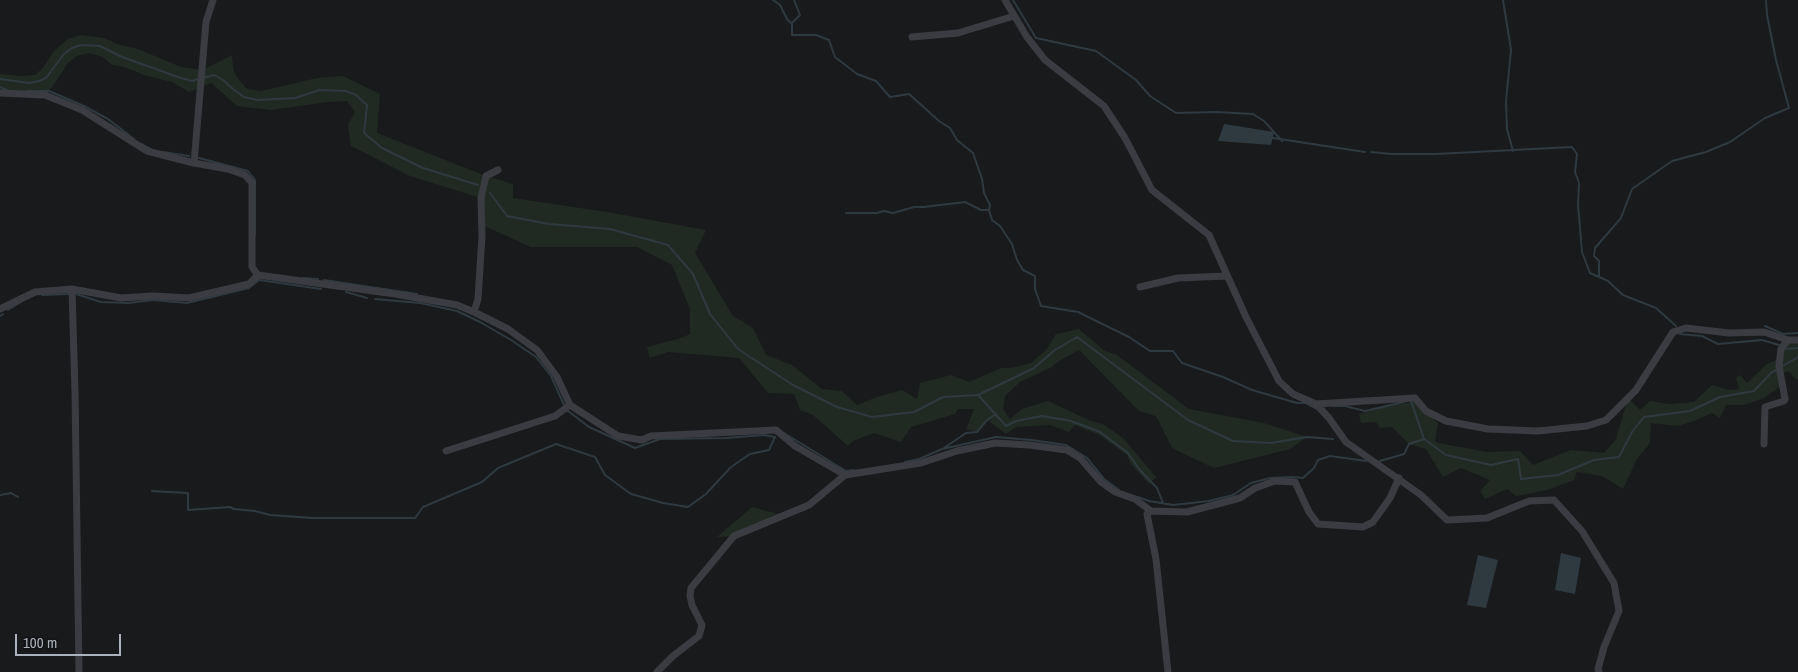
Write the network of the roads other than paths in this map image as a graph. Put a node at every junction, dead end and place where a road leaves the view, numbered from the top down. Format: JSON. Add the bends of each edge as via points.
{"nodes":[{"id":1,"x":212,"y":0,"type":"edge"},
{"id":2,"x":1004,"y":0,"type":"edge"},
{"id":3,"x":1014,"y":16,"type":"junction"},
{"id":4,"x":912,"y":37,"type":"dead end"},
{"id":5,"x":0,"y":93,"type":"edge"},
{"id":6,"x":194,"y":163,"type":"junction"},
{"id":7,"x":498,"y":170,"type":"dead end"},
{"id":8,"x":258,"y":275,"type":"junction"},
{"id":9,"x":1227,"y":276,"type":"junction"},
{"id":10,"x":1140,"y":287,"type":"dead end"},
{"id":11,"x":72,"y":289,"type":"junction"},
{"id":12,"x":0,"y":309,"type":"edge"},
{"id":13,"x":474,"y":312,"type":"junction"},
{"id":14,"x":1788,"y":340,"type":"junction"},
{"id":15,"x":1798,"y":340,"type":"edge"},
{"id":16,"x":1316,"y":404,"type":"junction"},
{"id":17,"x":570,"y":405,"type":"junction"},
{"id":18,"x":1764,"y":444,"type":"dead end"},
{"id":19,"x":446,"y":451,"type":"dead end"},
{"id":20,"x":845,"y":475,"type":"junction"},
{"id":21,"x":1399,"y":478,"type":"junction"},
{"id":22,"x":1151,"y":511,"type":"junction"},
{"id":23,"x":79,"y":672,"type":"edge"},
{"id":24,"x":657,"y":672,"type":"edge"},
{"id":25,"x":1168,"y":672,"type":"edge"},
{"id":26,"x":1599,"y":672,"type":"edge"}],
"edges":[{"from":1,"to":6,"type":"street","via":[[206,22]]},
{"from":2,"to":3,"type":"street"},
{"from":3,"to":4,"type":"street","via":[[958,33]]},
{"from":3,"to":9,"type":"street","via":[[1045,60],[1104,106],[1152,190],[1208,235]]},
{"from":5,"to":6,"type":"street","via":[[45,95],[82,110],[147,151]]},
{"from":6,"to":8,"type":"street","via":[[228,169],[245,175],[252,183],[252,267]]},
{"from":7,"to":13,"type":"street","via":[[486,176],[481,198],[482,236],[478,299]]},
{"from":8,"to":11,"type":"street","via":[[249,284],[190,298],[121,298]]},
{"from":8,"to":13,"type":"street","via":[[395,294],[457,305]]},
{"from":9,"to":10,"type":"street","via":[[1178,278]]},
{"from":9,"to":16,"type":"street","via":[[1279,381],[1293,394]]},
{"from":11,"to":12,"type":"street","via":[[36,292]]},
{"from":11,"to":23,"type":"street"},
{"from":13,"to":17,"type":"street","via":[[508,329],[537,350],[557,377]]},
{"from":14,"to":15,"type":"street"},
{"from":14,"to":16,"type":"street","via":[[1764,332],[1729,333],[1686,328],[1673,332],[1636,390],[1606,420],[1587,426],[1538,431],[1488,429],[1446,421],[1426,411],[1415,398]]},
{"from":14,"to":18,"type":"street","via":[[1781,349],[1779,366],[1784,401],[1765,407]]},
{"from":16,"to":21,"type":"street","via":[[1346,442]]},
{"from":17,"to":19,"type":"street","via":[[555,416]]},
{"from":17,"to":20,"type":"street","via":[[618,436],[642,440],[651,436],[776,430],[795,446]]},
{"from":20,"to":22,"type":"street","via":[[921,463],[995,443],[1029,444],[1067,450],[1080,458],[1101,482],[1115,492],[1136,498]]},
{"from":20,"to":24,"type":"street","via":[[809,505],[734,536],[691,588],[692,606],[702,625],[699,636]]},
{"from":21,"to":22,"type":"street","via":[[1373,522],[1363,527],[1318,524],[1295,482],[1275,481],[1240,498],[1187,512]]},
{"from":21,"to":26,"type":"street","via":[[1447,520],[1486,518],[1529,500],[1554,500],[1582,531],[1614,583],[1619,610],[1604,647]]},
{"from":22,"to":25,"type":"street","via":[[1147,514],[1156,559]]}]}
